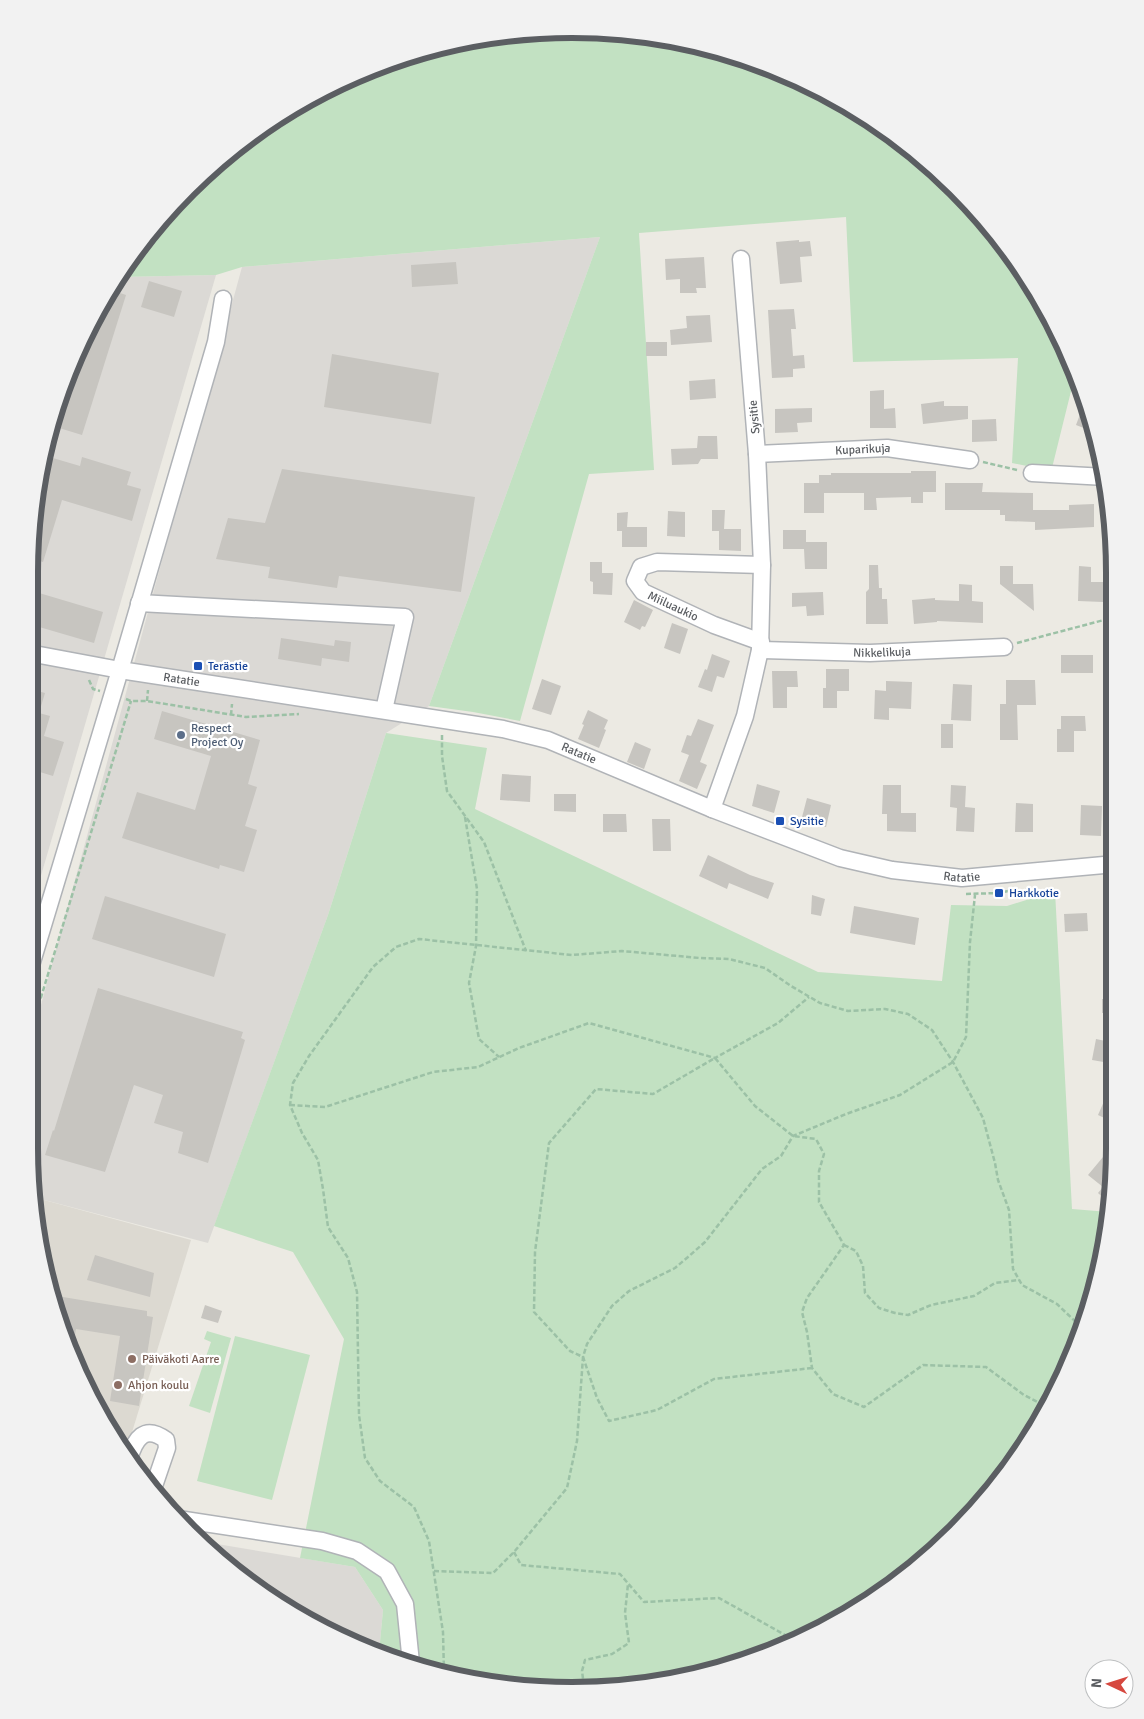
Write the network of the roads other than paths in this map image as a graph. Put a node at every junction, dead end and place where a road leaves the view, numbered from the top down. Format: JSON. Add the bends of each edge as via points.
{"nodes":[{"id":1,"x":740,"y":259,"type":"dead end"},
{"id":2,"x":223,"y":299,"type":"dead end"},
{"id":3,"x":757,"y":454,"type":"junction"},
{"id":4,"x":970,"y":460,"type":"road end"},
{"id":5,"x":1032,"y":473,"type":"road end"},
{"id":6,"x":1098,"y":477,"type":"edge"},
{"id":7,"x":762,"y":565,"type":"junction"},
{"id":8,"x":140,"y":603,"type":"junction"},
{"id":9,"x":760,"y":646,"type":"junction"},
{"id":10,"x":1004,"y":647,"type":"road end"},
{"id":11,"x":38,"y":654,"type":"edge"},
{"id":12,"x":120,"y":670,"type":"junction"},
{"id":13,"x":384,"y":710,"type":"junction"},
{"id":14,"x":712,"y":808,"type":"junction"},
{"id":15,"x":1106,"y":865,"type":"edge"},
{"id":16,"x":38,"y":942,"type":"edge"},
{"id":17,"x":132,"y":1450,"type":"edge"},
{"id":18,"x":156,"y":1481,"type":"edge"},
{"id":19,"x":190,"y":1521,"type":"edge"},
{"id":20,"x":410,"y":1656,"type":"edge"}],
"edges":[{"from":1,"to":3,"type":"street","name":"Sysitie"},
{"from":2,"to":8,"type":"street","via":[[216,342]]},
{"from":3,"to":4,"type":"street","name":"Kuparikuja","via":[[887,448]]},
{"from":3,"to":7,"type":"street","name":"Sysitie"},
{"from":5,"to":6,"type":"street"},
{"from":7,"to":9,"type":"street","name":"Sysitie"},
{"from":7,"to":9,"type":"street","name":"Miiluaukio","via":[[657,562],[641,567],[635,581],[643,592]]},
{"from":8,"to":12,"type":"street"},
{"from":8,"to":13,"type":"street","via":[[405,617]]},
{"from":9,"to":10,"type":"street","name":"Nikkelikuja","via":[[870,652]]},
{"from":9,"to":14,"type":"street","name":"Sysitie","via":[[745,716]]},
{"from":11,"to":12,"type":"street","name":"Ratatie"},
{"from":12,"to":13,"type":"street","name":"Ratatie"},
{"from":12,"to":16,"type":"street"},
{"from":13,"to":14,"type":"street","name":"Ratatie","via":[[503,729],[548,740]]},
{"from":14,"to":15,"type":"street","name":"Ratatie","via":[[840,858],[926,875],[962,878]]},
{"from":17,"to":18,"type":"street","via":[[142,1435],[159,1435],[166,1440],[167,1448]]},
{"from":19,"to":20,"type":"street","via":[[322,1541],[358,1551],[387,1571],[405,1604]]}]}
